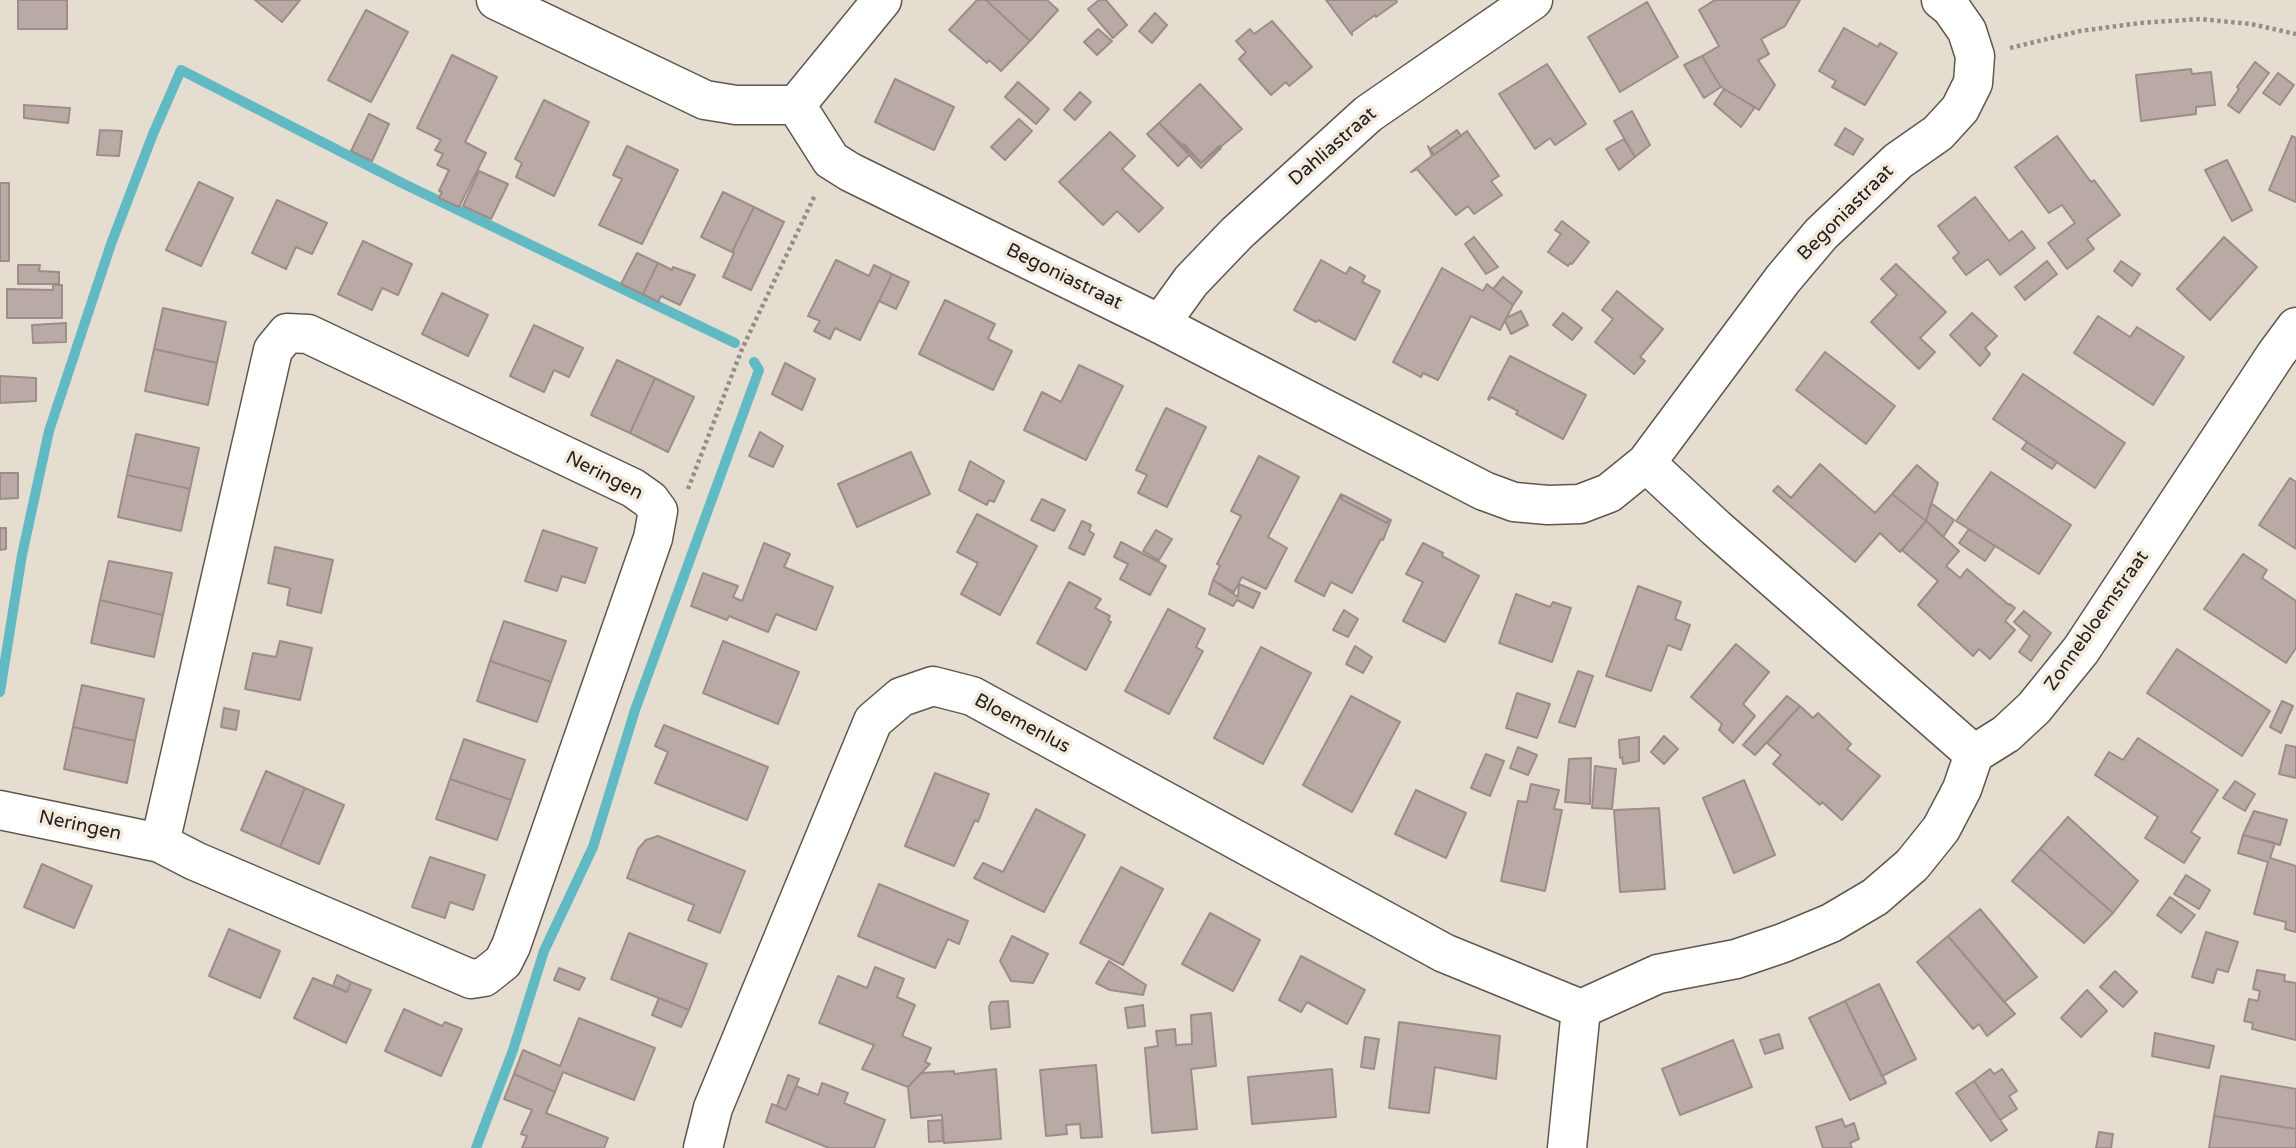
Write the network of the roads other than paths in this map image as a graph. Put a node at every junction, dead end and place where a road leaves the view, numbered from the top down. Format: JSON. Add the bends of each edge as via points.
{"nodes":[{"id":1,"x":496,"y":0,"type":"edge"},
{"id":2,"x":882,"y":0,"type":"edge"},
{"id":3,"x":1533,"y":0,"type":"edge"},
{"id":4,"x":1941,"y":0,"type":"edge"},
{"id":5,"x":796,"y":105,"type":"junction"},
{"id":6,"x":1160,"y":324,"type":"junction"},
{"id":7,"x":2296,"y":327,"type":"edge"},
{"id":8,"x":1646,"y":463,"type":"junction"},
{"id":9,"x":1974,"y":754,"type":"junction"},
{"id":10,"x":0,"y":810,"type":"edge"},
{"id":11,"x":160,"y":843,"type":"junction"},
{"id":12,"x":1581,"y":1009,"type":"junction"},
{"id":13,"x":703,"y":1148,"type":"edge"},
{"id":14,"x":1567,"y":1148,"type":"edge"}],
"edges":[{"from":1,"to":5,"type":"street","via":[[705,100]]},
{"from":2,"to":5,"type":"street"},
{"from":3,"to":6,"type":"street","name":"Dahliastraat","via":[[1368,114],[1237,233],[1191,281]]},
{"from":4,"to":8,"type":"street","name":"Begoniastraat","via":[[1967,30],[1975,56],[1973,83],[1960,109],[1821,234]]},
{"from":5,"to":6,"type":"street","name":"Begoniastraat","via":[[831,160],[850,172]]},
{"from":6,"to":8,"type":"street","name":"Begoniastraat","via":[[1484,491],[1514,502],[1580,503],[1609,493]]},
{"from":7,"to":9,"type":"street","name":"Zonnebloemstraat","via":[[2081,650],[2034,708],[2006,734]]},
{"from":8,"to":9,"type":"street"},
{"from":9,"to":12,"type":"street","via":[[1941,829],[1912,865],[1875,897],[1831,923],[1783,943],[1736,959],[1658,974]]},
{"from":10,"to":11,"type":"street","name":"Neringen"},
{"from":11,"to":11,"type":"street","name":"Neringen","via":[[471,979],[484,977],[503,962],[511,946],[653,538],[658,511],[634,488],[308,334],[287,333],[273,350]]},
{"from":12,"to":13,"type":"street","name":"Bloemenlus","via":[[1444,953],[972,696],[933,686],[901,697],[873,721],[713,1108]]},
{"from":12,"to":14,"type":"street"}]}
